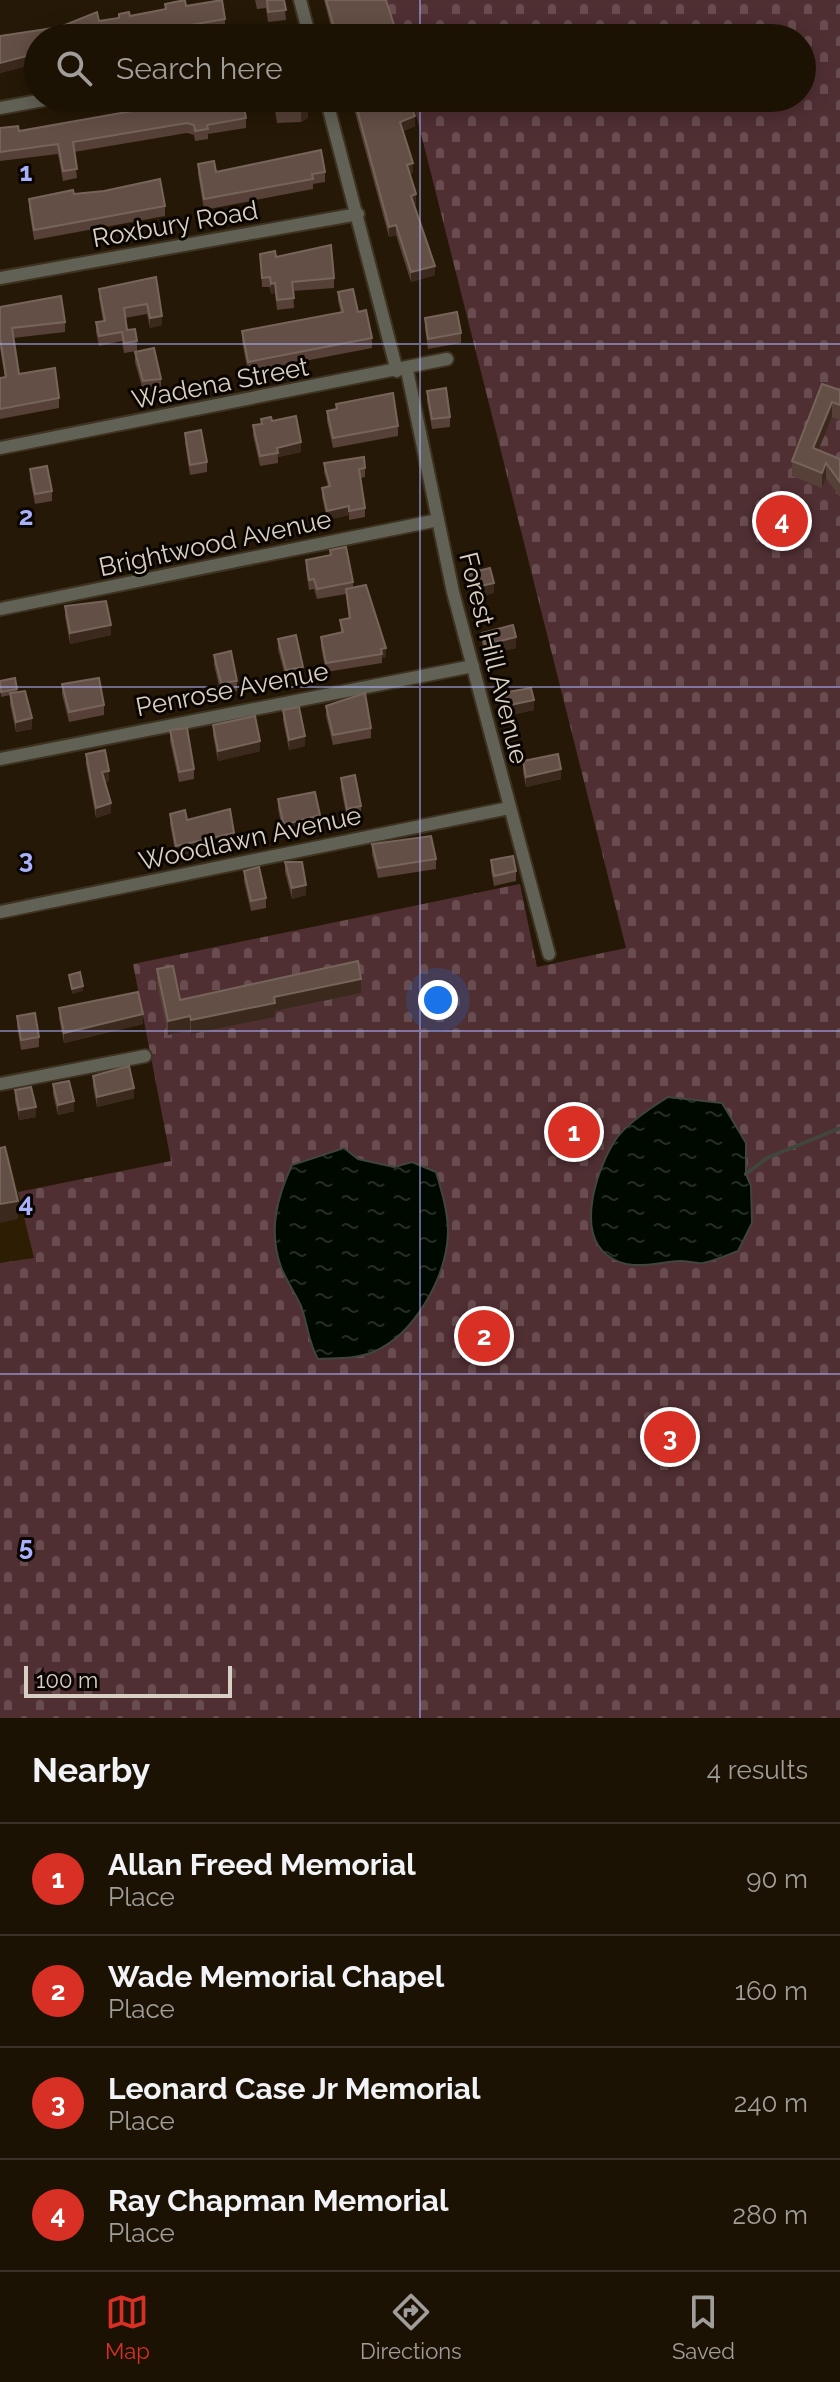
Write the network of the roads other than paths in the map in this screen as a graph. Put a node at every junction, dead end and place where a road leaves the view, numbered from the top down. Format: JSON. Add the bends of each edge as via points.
{"nodes":[{"id":1,"x":300,"y":0,"type":"edge"},
{"id":2,"x":306,"y":24,"type":"edge"},
{"id":3,"x":24,"y":104,"type":"edge"},
{"id":4,"x":0,"y":108,"type":"edge"},
{"id":5,"x":330,"y":112,"type":"edge"},
{"id":6,"x":358,"y":214,"type":"junction"},
{"id":7,"x":0,"y":278,"type":"edge"},
{"id":8,"x":447,"y":359,"type":"dead end"},
{"id":9,"x":402,"y":370,"type":"junction"},
{"id":10,"x":0,"y":448,"type":"edge"},
{"id":11,"x":438,"y":520,"type":"junction"},
{"id":12,"x":0,"y":609,"type":"edge"},
{"id":13,"x":473,"y":666,"type":"junction"},
{"id":14,"x":0,"y":759,"type":"edge"},
{"id":15,"x":509,"y":808,"type":"junction"},
{"id":16,"x":0,"y":912,"type":"edge"},
{"id":17,"x":549,"y":954,"type":"dead end"},
{"id":18,"x":145,"y":1056,"type":"dead end"},
{"id":19,"x":0,"y":1084,"type":"edge"}],
"edges":[{"from":1,"to":2,"type":"street"},
{"from":3,"to":4,"type":"street"},
{"from":5,"to":6,"type":"street","name":"Forest Hill Avenue"},
{"from":6,"to":7,"type":"street","name":"Roxbury Road"},
{"from":6,"to":9,"type":"street","name":"Forest Hill Avenue"},
{"from":8,"to":9,"type":"street","name":"Wadena Street"},
{"from":9,"to":10,"type":"street","name":"Wadena Street"},
{"from":9,"to":11,"type":"street","name":"Forest Hill Avenue"},
{"from":11,"to":12,"type":"street","name":"Brightwood Avenue"},
{"from":11,"to":13,"type":"street","name":"Forest Hill Avenue"},
{"from":13,"to":14,"type":"street","name":"Penrose Avenue"},
{"from":13,"to":15,"type":"street","name":"Forest Hill Avenue"},
{"from":15,"to":16,"type":"street","name":"Woodlawn Avenue"},
{"from":15,"to":17,"type":"street","name":"Forest Hill Avenue"},
{"from":18,"to":19,"type":"street"}]}
